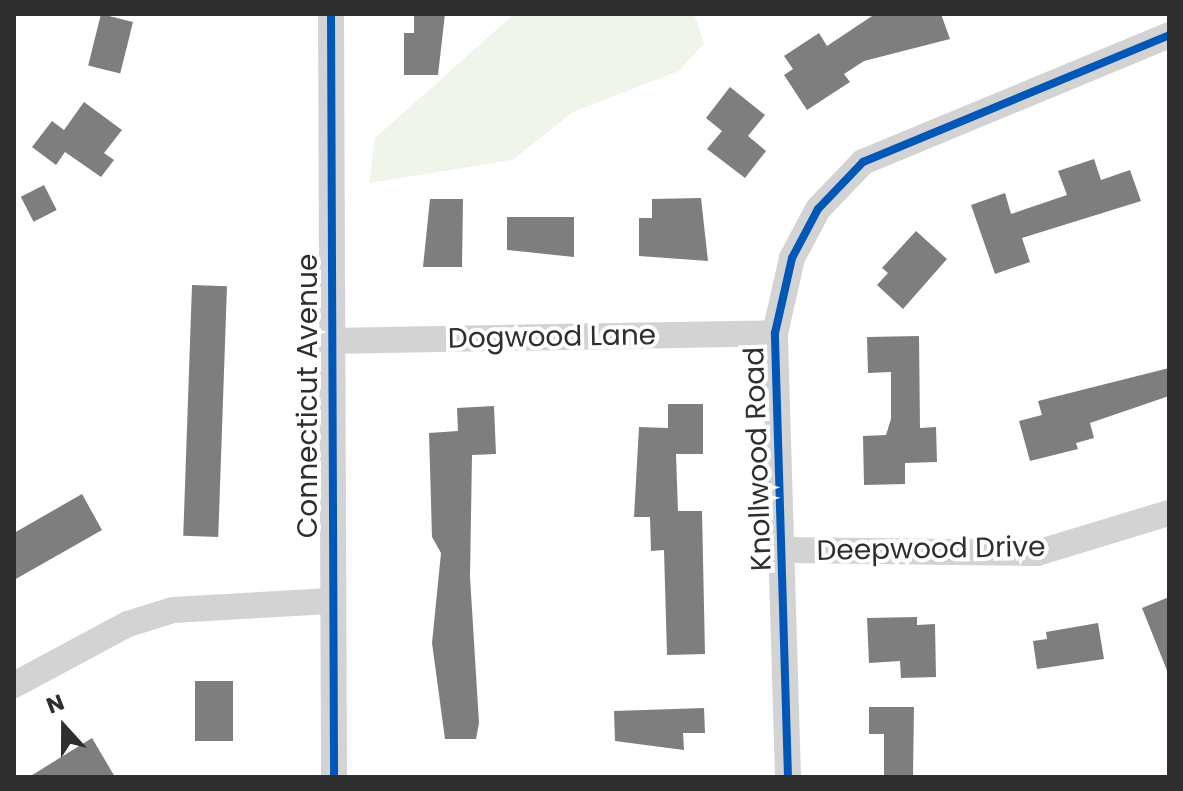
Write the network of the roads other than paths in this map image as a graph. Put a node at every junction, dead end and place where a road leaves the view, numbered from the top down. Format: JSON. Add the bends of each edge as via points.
{"nodes":[{"id":1,"x":331,"y":14,"type":"edge"},
{"id":2,"x":1169,"y":35,"type":"edge"},
{"id":3,"x":775,"y":333,"type":"junction"},
{"id":4,"x":329,"y":341,"type":"junction"},
{"id":5,"x":1169,"y":513,"type":"edge"},
{"id":6,"x":784,"y":550,"type":"junction"},
{"id":7,"x":331,"y":601,"type":"junction"},
{"id":8,"x":14,"y":685,"type":"edge"},
{"id":9,"x":334,"y":777,"type":"edge"},
{"id":10,"x":788,"y":777,"type":"edge"}],
"edges":[{"from":1,"to":4,"type":"street","name":"Connecticut Avenue"},
{"from":2,"to":3,"type":"street","name":"Knollwood Road","via":[[863,162],[818,209],[792,258]]},
{"from":3,"to":4,"type":"street","name":"Dogwood Lane"},
{"from":3,"to":6,"type":"street","name":"Knollwood Road"},
{"from":4,"to":7,"type":"street","name":"Connecticut Avenue"},
{"from":5,"to":6,"type":"street","name":"Deepwood Drive","via":[[1037,553]]},
{"from":6,"to":10,"type":"street","name":"Knollwood Road"},
{"from":7,"to":8,"type":"street","via":[[173,610],[128,624]]},
{"from":7,"to":9,"type":"street","name":"Connecticut Avenue"}]}
